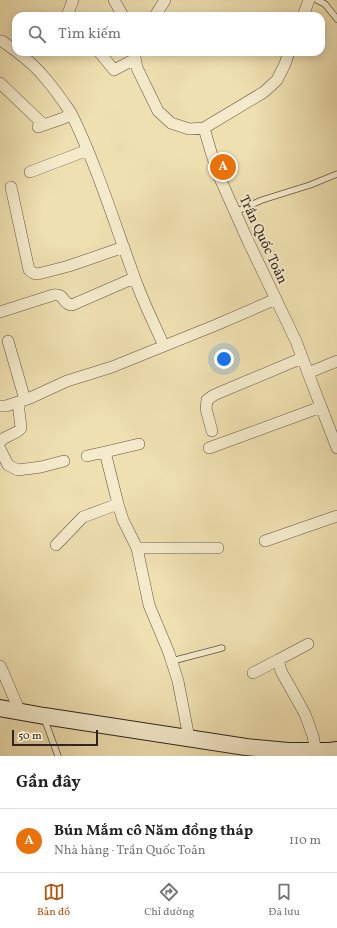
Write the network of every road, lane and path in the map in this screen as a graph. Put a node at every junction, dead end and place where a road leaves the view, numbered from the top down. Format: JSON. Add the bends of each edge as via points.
{"nodes":[{"id":1,"x":73,"y":0,"type":"edge"},
{"id":2,"x":114,"y":0,"type":"edge"},
{"id":3,"x":165,"y":0,"type":"edge"},
{"id":4,"x":309,"y":0,"type":"edge"},
{"id":5,"x":317,"y":0,"type":"edge"},
{"id":6,"x":68,"y":12,"type":"edge"},
{"id":7,"x":121,"y":12,"type":"edge"},
{"id":8,"x":158,"y":12,"type":"edge"},
{"id":9,"x":304,"y":12,"type":"edge"},
{"id":10,"x":337,"y":20,"type":"edge"},
{"id":11,"x":2,"y":41,"type":"dead end"},
{"id":12,"x":12,"y":48,"type":"edge"},
{"id":13,"x":23,"y":56,"type":"edge"},
{"id":14,"x":102,"y":56,"type":"edge"},
{"id":15,"x":134,"y":56,"type":"edge"},
{"id":16,"x":135,"y":56,"type":"edge"},
{"id":17,"x":288,"y":56,"type":"edge"},
{"id":18,"x":0,"y":83,"type":"edge"},
{"id":19,"x":71,"y":114,"type":"junction"},
{"id":20,"x":204,"y":128,"type":"junction"},
{"id":21,"x":88,"y":150,"type":"junction"},
{"id":22,"x":30,"y":172,"type":"dead end"},
{"id":23,"x":337,"y":174,"type":"edge"},
{"id":24,"x":11,"y":187,"type":"dead end"},
{"id":25,"x":235,"y":212,"type":"junction"},
{"id":26,"x":124,"y":247,"type":"junction"},
{"id":27,"x":134,"y":278,"type":"junction"},
{"id":28,"x":276,"y":299,"type":"junction"},
{"id":29,"x":0,"y":312,"type":"edge"},
{"id":30,"x":8,"y":341,"type":"dead end"},
{"id":31,"x":164,"y":346,"type":"junction"},
{"id":32,"x":302,"y":358,"type":"junction"},
{"id":33,"x":337,"y":361,"type":"edge"},
{"id":34,"x":308,"y":373,"type":"junction"},
{"id":35,"x":22,"y":401,"type":"junction"},
{"id":36,"x":0,"y":406,"type":"edge"},
{"id":37,"x":321,"y":407,"type":"junction"},
{"id":38,"x":212,"y":431,"type":"dead end"},
{"id":39,"x":0,"y":442,"type":"edge"},
{"id":40,"x":139,"y":444,"type":"dead end"},
{"id":41,"x":209,"y":448,"type":"dead end"},
{"id":42,"x":337,"y":448,"type":"edge"},
{"id":43,"x":0,"y":449,"type":"edge"},
{"id":44,"x":105,"y":452,"type":"junction"},
{"id":45,"x":87,"y":456,"type":"dead end"},
{"id":46,"x":64,"y":461,"type":"dead end"},
{"id":47,"x":118,"y":504,"type":"junction"},
{"id":48,"x":337,"y":516,"type":"edge"},
{"id":49,"x":265,"y":542,"type":"dead end"},
{"id":50,"x":56,"y":545,"type":"dead end"},
{"id":51,"x":137,"y":548,"type":"junction"},
{"id":52,"x":218,"y":548,"type":"dead end"},
{"id":53,"x":308,"y":644,"type":"dead end"},
{"id":54,"x":222,"y":648,"type":"dead end"},
{"id":55,"x":278,"y":660,"type":"junction"},
{"id":56,"x":172,"y":661,"type":"junction"},
{"id":57,"x":0,"y":666,"type":"edge"},
{"id":58,"x":253,"y":673,"type":"dead end"},
{"id":59,"x":0,"y":708,"type":"edge"},
{"id":60,"x":20,"y":712,"type":"junction"},
{"id":61,"x":44,"y":716,"type":"junction"},
{"id":62,"x":189,"y":738,"type":"junction"},
{"id":63,"x":337,"y":750,"type":"edge"},
{"id":64,"x":316,"y":751,"type":"junction"},
{"id":65,"x":290,"y":754,"type":"edge"},
{"id":66,"x":58,"y":756,"type":"edge"}],
"edges":[{"from":1,"to":6,"type":"street"},
{"from":2,"to":7,"type":"street"},
{"from":3,"to":8,"type":"street"},
{"from":4,"to":9,"type":"street"},
{"from":5,"to":10,"type":"lane","via":[[324,4]]},
{"from":11,"to":12,"type":"street"},
{"from":13,"to":19,"type":"street","via":[[52,85]]},
{"from":14,"to":15,"type":"street","via":[[114,70]]},
{"from":16,"to":20,"type":"street","via":[[137,68],[158,110],[171,123],[188,129]]},
{"from":17,"to":20,"type":"street","via":[[277,80],[264,92]]},
{"from":18,"to":19,"type":"street","via":[[41,126]]},
{"from":19,"to":21,"type":"street"},
{"from":20,"to":25,"type":"street","name":"Trần Quốc Toản","via":[[210,152]]},
{"from":21,"to":22,"type":"street"},
{"from":21,"to":26,"type":"street"},
{"from":23,"to":25,"type":"lane"},
{"from":24,"to":26,"type":"street","via":[[29,270],[33,273],[69,266]]},
{"from":25,"to":28,"type":"street","name":"Trần Quốc Toản"},
{"from":26,"to":27,"type":"street"},
{"from":27,"to":29,"type":"street","via":[[72,305],[65,302],[59,294]]},
{"from":27,"to":31,"type":"street"},
{"from":28,"to":31,"type":"street"},
{"from":28,"to":32,"type":"street","name":"Trần Quốc Toản"},
{"from":30,"to":35,"type":"street"},
{"from":31,"to":35,"type":"street","via":[[112,367],[67,381]]},
{"from":32,"to":34,"type":"street","name":"Trần Quốc Toản"},
{"from":32,"to":38,"type":"street","via":[[207,400],[206,409]]},
{"from":33,"to":34,"type":"street"},
{"from":34,"to":37,"type":"street","name":"Trần Quốc Toản"},
{"from":35,"to":36,"type":"street"},
{"from":35,"to":39,"type":"street","via":[[20,430]]},
{"from":37,"to":41,"type":"street"},
{"from":37,"to":42,"type":"street","name":"Trần Quốc Toản"},
{"from":40,"to":44,"type":"street"},
{"from":43,"to":46,"type":"street","via":[[8,465],[18,470]]},
{"from":44,"to":45,"type":"street"},
{"from":44,"to":47,"type":"street"},
{"from":47,"to":50,"type":"street","via":[[82,517]]},
{"from":47,"to":51,"type":"street"},
{"from":48,"to":49,"type":"street"},
{"from":51,"to":52,"type":"street"},
{"from":51,"to":56,"type":"street","via":[[149,605]]},
{"from":53,"to":55,"type":"street"},
{"from":54,"to":56,"type":"lane"},
{"from":55,"to":58,"type":"street"},
{"from":55,"to":64,"type":"street","via":[[281,671],[305,714]]},
{"from":56,"to":62,"type":"street"},
{"from":57,"to":60,"type":"street"},
{"from":59,"to":60,"type":"main road"},
{"from":60,"to":61,"type":"main road"},
{"from":61,"to":62,"type":"main road"},
{"from":61,"to":66,"type":"lane"},
{"from":62,"to":65,"type":"main road"},
{"from":63,"to":64,"type":"main road"},
{"from":64,"to":65,"type":"main road"}]}
